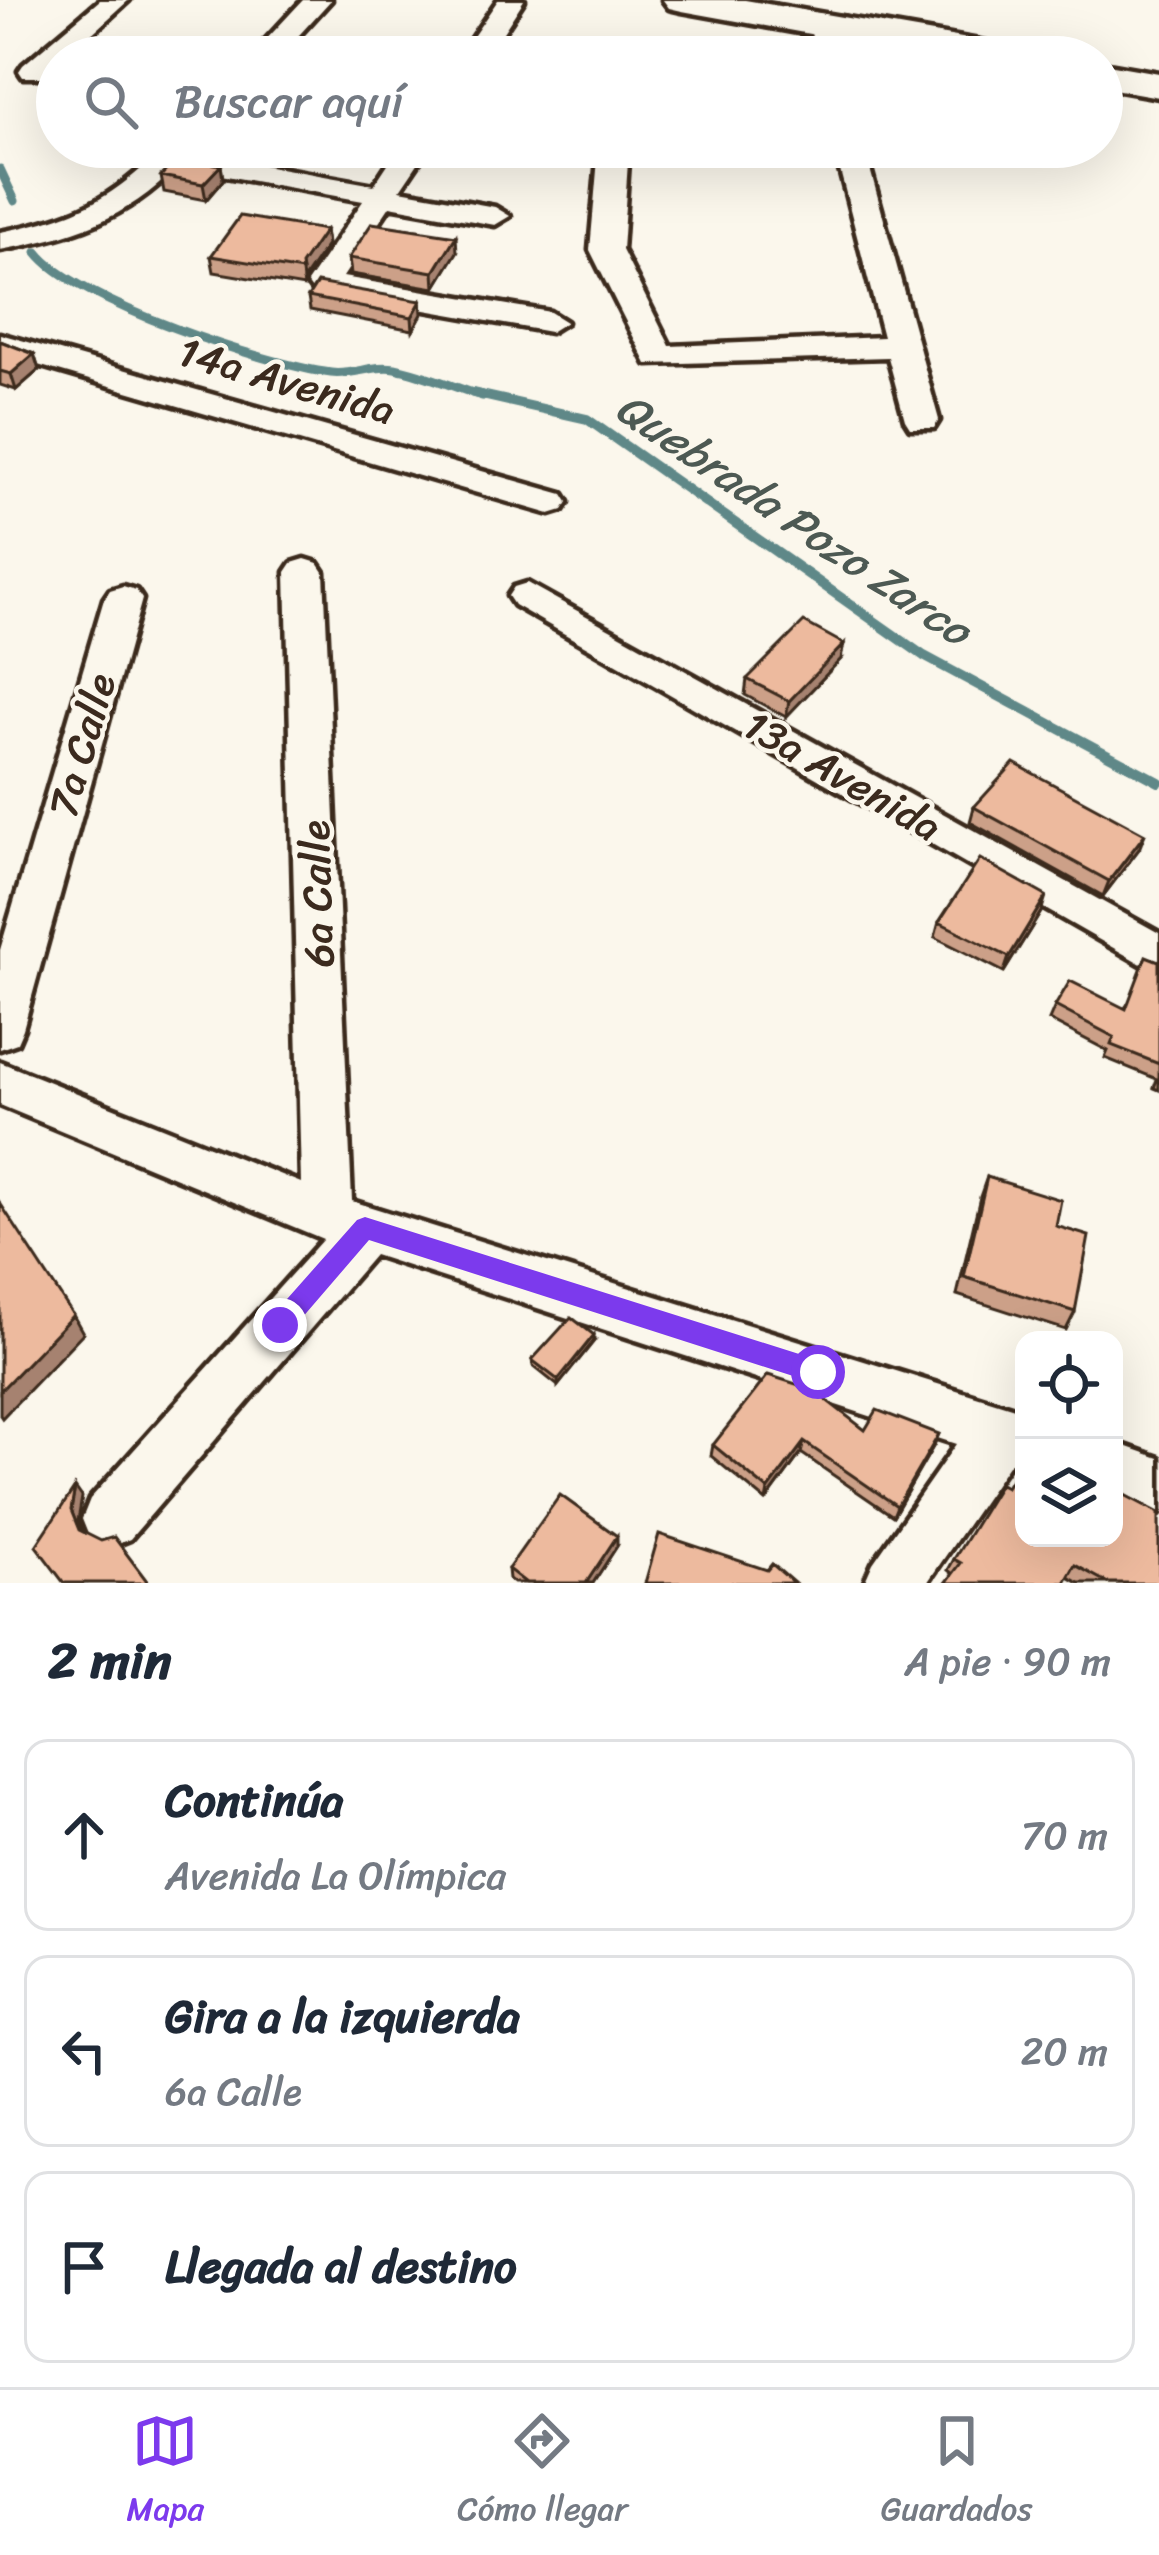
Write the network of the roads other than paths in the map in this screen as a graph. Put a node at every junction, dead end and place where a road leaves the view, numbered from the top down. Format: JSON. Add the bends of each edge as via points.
{"nodes":[{"id":1,"x":116,"y":0,"type":"edge"},
{"id":2,"x":318,"y":0,"type":"edge"},
{"id":3,"x":511,"y":0,"type":"edge"},
{"id":4,"x":682,"y":0,"type":"edge"},
{"id":5,"x":74,"y":36,"type":"edge"},
{"id":6,"x":284,"y":36,"type":"edge"},
{"id":7,"x":487,"y":36,"type":"edge"},
{"id":8,"x":808,"y":36,"type":"edge"},
{"id":9,"x":36,"y":68,"type":"edge"},
{"id":10,"x":33,"y":71,"type":"dead end"},
{"id":11,"x":1123,"y":79,"type":"edge"},
{"id":12,"x":1159,"y":85,"type":"edge"},
{"id":13,"x":159,"y":168,"type":"edge"},
{"id":14,"x":251,"y":168,"type":"edge"},
{"id":15,"x":402,"y":168,"type":"edge"},
{"id":16,"x":612,"y":168,"type":"edge"},
{"id":17,"x":855,"y":168,"type":"edge"},
{"id":18,"x":385,"y":196,"type":"junction"},
{"id":19,"x":495,"y":216,"type":"dead end"},
{"id":20,"x":0,"y":241,"type":"edge"},
{"id":21,"x":550,"y":322,"type":"dead end"},
{"id":22,"x":0,"y":344,"type":"edge"},
{"id":23,"x":903,"y":346,"type":"junction"},
{"id":24,"x":922,"y":420,"type":"dead end"},
{"id":25,"x":550,"y":502,"type":"dead end"},
{"id":26,"x":305,"y":572,"type":"dead end"},
{"id":27,"x":527,"y":596,"type":"dead end"},
{"id":28,"x":122,"y":599,"type":"dead end"},
{"id":29,"x":1159,"y":955,"type":"edge"},
{"id":30,"x":0,"y":1029,"type":"edge"},
{"id":31,"x":0,"y":1083,"type":"edge"},
{"id":32,"x":346,"y":1222,"type":"junction"},
{"id":33,"x":1011,"y":1434,"type":"edge"},
{"id":34,"x":1123,"y":1473,"type":"edge"},
{"id":35,"x":1159,"y":1486,"type":"edge"},
{"id":36,"x":110,"y":1519,"type":"dead end"},
{"id":37,"x":892,"y":1583,"type":"edge"}],
"edges":[{"from":1,"to":5,"type":"street"},
{"from":2,"to":6,"type":"street"},
{"from":3,"to":7,"type":"street"},
{"from":4,"to":8,"type":"street"},
{"from":9,"to":10,"type":"street"},
{"from":11,"to":12,"type":"street"},
{"from":13,"to":20,"type":"street","via":[[93,220]]},
{"from":14,"to":18,"type":"street"},
{"from":15,"to":18,"type":"street"},
{"from":16,"to":23,"type":"street","via":[[606,250],[659,357]]},
{"from":17,"to":23,"type":"street"},
{"from":18,"to":19,"type":"street"},
{"from":18,"to":21,"type":"street","via":[[323,283]]},
{"from":22,"to":25,"type":"street","name":"14a Avenida"},
{"from":23,"to":24,"type":"street"},
{"from":26,"to":32,"type":"street","name":"6a Calle"},
{"from":27,"to":29,"type":"street","name":"13a Avenida"},
{"from":28,"to":30,"type":"street","name":"7a Calle"},
{"from":31,"to":32,"type":"street"},
{"from":32,"to":33,"type":"street"},
{"from":32,"to":36,"type":"street"},
{"from":33,"to":37,"type":"street"},
{"from":34,"to":35,"type":"street"}]}
